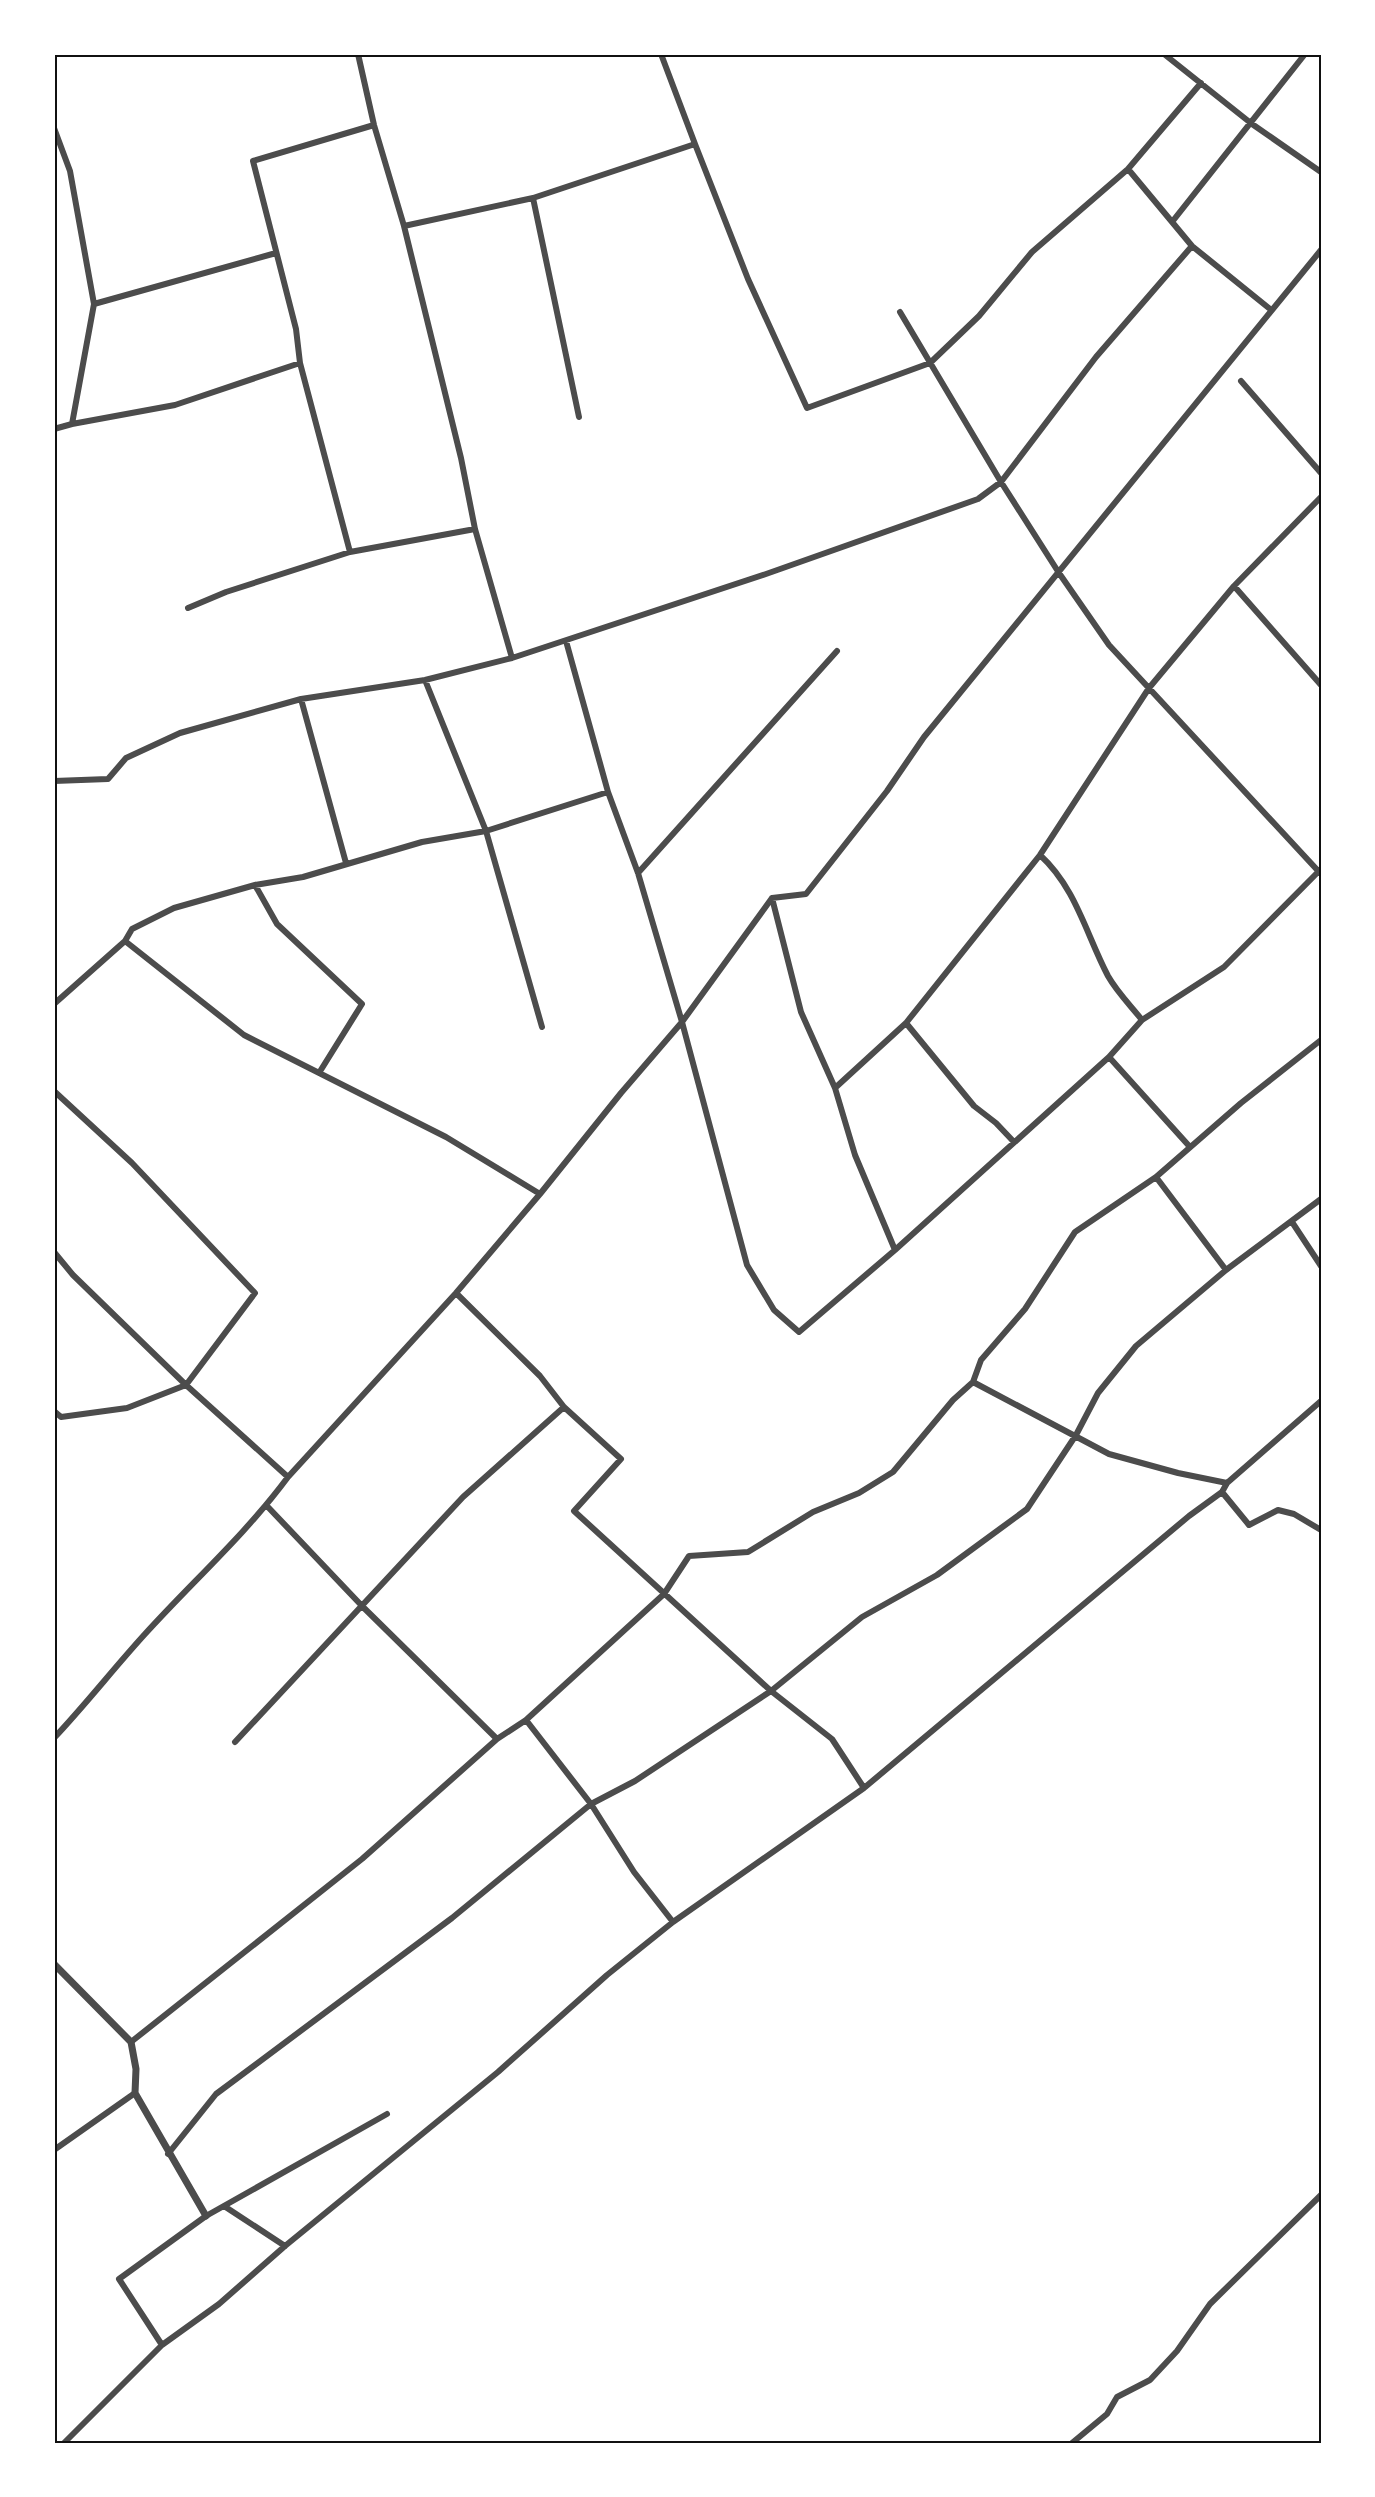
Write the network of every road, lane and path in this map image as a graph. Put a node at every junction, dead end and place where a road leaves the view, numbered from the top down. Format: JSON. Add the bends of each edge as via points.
{"nodes":[{"id":1,"x":358,"y":54,"type":"edge"},
{"id":2,"x":661,"y":54,"type":"edge"},
{"id":3,"x":1164,"y":54,"type":"edge"},
{"id":4,"x":1305,"y":54,"type":"edge"},
{"id":5,"x":1201,"y":84,"type":"junction"},
{"id":6,"x":1252,"y":124,"type":"junction"},
{"id":7,"x":374,"y":125,"type":"junction"},
{"id":8,"x":54,"y":128,"type":"edge"},
{"id":9,"x":695,"y":144,"type":"junction"},
{"id":10,"x":1128,"y":169,"type":"junction"},
{"id":11,"x":1321,"y":172,"type":"edge"},
{"id":12,"x":533,"y":198,"type":"junction"},
{"id":13,"x":1172,"y":222,"type":"junction"},
{"id":14,"x":404,"y":226,"type":"junction"},
{"id":15,"x":1192,"y":246,"type":"junction"},
{"id":16,"x":1321,"y":250,"type":"edge"},
{"id":17,"x":276,"y":253,"type":"junction"},
{"id":18,"x":94,"y":304,"type":"junction"},
{"id":19,"x":1270,"y":309,"type":"junction"},
{"id":20,"x":900,"y":312,"type":"dead end"},
{"id":21,"x":300,"y":363,"type":"junction"},
{"id":22,"x":930,"y":363,"type":"junction"},
{"id":23,"x":1240,"y":381,"type":"dead end"},
{"id":24,"x":579,"y":417,"type":"dead end"},
{"id":25,"x":72,"y":424,"type":"junction"},
{"id":26,"x":54,"y":429,"type":"edge"},
{"id":27,"x":1321,"y":473,"type":"edge"},
{"id":28,"x":1001,"y":482,"type":"junction"},
{"id":29,"x":1321,"y":497,"type":"edge"},
{"id":30,"x":475,"y":529,"type":"junction"},
{"id":31,"x":350,"y":552,"type":"junction"},
{"id":32,"x":1059,"y":573,"type":"junction"},
{"id":33,"x":1234,"y":586,"type":"junction"},
{"id":34,"x":188,"y":608,"type":"dead end"},
{"id":35,"x":566,"y":641,"type":"junction"},
{"id":36,"x":837,"y":651,"type":"dead end"},
{"id":37,"x":513,"y":658,"type":"junction"},
{"id":38,"x":425,"y":680,"type":"junction"},
{"id":39,"x":1321,"y":685,"type":"edge"},
{"id":40,"x":1149,"y":688,"type":"junction"},
{"id":41,"x":301,"y":699,"type":"junction"},
{"id":42,"x":54,"y":781,"type":"edge"},
{"id":43,"x":608,"y":792,"type":"junction"},
{"id":44,"x":486,"y":831,"type":"junction"},
{"id":45,"x":1040,"y":855,"type":"junction"},
{"id":46,"x":346,"y":863,"type":"junction"},
{"id":47,"x":1320,"y":871,"type":"edge"},
{"id":48,"x":638,"y":873,"type":"junction"},
{"id":49,"x":255,"y":885,"type":"junction"},
{"id":50,"x":772,"y":898,"type":"junction"},
{"id":51,"x":125,"y":941,"type":"junction"},
{"id":52,"x":54,"y":1004,"type":"edge"},
{"id":53,"x":1142,"y":1020,"type":"junction"},
{"id":54,"x":682,"y":1022,"type":"junction"},
{"id":55,"x":906,"y":1023,"type":"junction"},
{"id":56,"x":542,"y":1027,"type":"dead end"},
{"id":57,"x":1321,"y":1040,"type":"edge"},
{"id":58,"x":1109,"y":1057,"type":"junction"},
{"id":59,"x":319,"y":1073,"type":"junction"},
{"id":60,"x":835,"y":1088,"type":"junction"},
{"id":61,"x":54,"y":1091,"type":"edge"},
{"id":62,"x":1014,"y":1142,"type":"junction"},
{"id":63,"x":1190,"y":1148,"type":"junction"},
{"id":64,"x":1155,"y":1177,"type":"junction"},
{"id":65,"x":540,"y":1194,"type":"junction"},
{"id":66,"x":1321,"y":1199,"type":"edge"},
{"id":67,"x":1292,"y":1222,"type":"junction"},
{"id":68,"x":895,"y":1250,"type":"junction"},
{"id":69,"x":54,"y":1252,"type":"edge"},
{"id":70,"x":1321,"y":1266,"type":"edge"},
{"id":71,"x":1226,"y":1270,"type":"junction"},
{"id":72,"x":456,"y":1293,"type":"junction"},
{"id":73,"x":973,"y":1382,"type":"junction"},
{"id":74,"x":186,"y":1385,"type":"junction"},
{"id":75,"x":1321,"y":1401,"type":"edge"},
{"id":76,"x":564,"y":1407,"type":"junction"},
{"id":77,"x":54,"y":1411,"type":"edge"},
{"id":78,"x":1076,"y":1435,"type":"junction"},
{"id":79,"x":288,"y":1477,"type":"junction"},
{"id":80,"x":1227,"y":1483,"type":"junction"},
{"id":81,"x":1222,"y":1492,"type":"junction"},
{"id":82,"x":267,"y":1506,"type":"junction"},
{"id":83,"x":1321,"y":1530,"type":"edge"},
{"id":84,"x":664,"y":1594,"type":"junction"},
{"id":85,"x":363,"y":1607,"type":"junction"},
{"id":86,"x":771,"y":1691,"type":"junction"},
{"id":87,"x":526,"y":1720,"type":"junction"},
{"id":88,"x":54,"y":1738,"type":"edge"},
{"id":89,"x":497,"y":1739,"type":"junction"},
{"id":90,"x":235,"y":1743,"type":"dead end"},
{"id":91,"x":864,"y":1788,"type":"junction"},
{"id":92,"x":591,"y":1804,"type":"junction"},
{"id":93,"x":673,"y":1922,"type":"junction"},
{"id":94,"x":54,"y":1964,"type":"edge"},
{"id":95,"x":131,"y":2042,"type":"junction"},
{"id":96,"x":135,"y":2093,"type":"junction"},
{"id":97,"x":387,"y":2114,"type":"dead end"},
{"id":98,"x":54,"y":2150,"type":"edge"},
{"id":99,"x":168,"y":2154,"type":"junction"},
{"id":100,"x":1321,"y":2195,"type":"edge"},
{"id":101,"x":224,"y":2206,"type":"junction"},
{"id":102,"x":206,"y":2216,"type":"junction"},
{"id":103,"x":285,"y":2246,"type":"junction"},
{"id":104,"x":162,"y":2345,"type":"junction"},
{"id":105,"x":64,"y":2443,"type":"edge"},
{"id":106,"x":1072,"y":2443,"type":"edge"}],
"edges":[{"from":1,"to":7,"type":"street"},
{"from":2,"to":9,"type":"street"},
{"from":3,"to":5,"type":"street"},
{"from":4,"to":6,"type":"street"},
{"from":5,"to":6,"type":"street"},
{"from":5,"to":10,"type":"street"},
{"from":6,"to":11,"type":"street"},
{"from":6,"to":13,"type":"street"},
{"from":7,"to":14,"type":"street"},
{"from":7,"to":17,"type":"street","via":[[254,161]]},
{"from":8,"to":18,"type":"street","via":[[70,171]]},
{"from":9,"to":12,"type":"street"},
{"from":9,"to":22,"type":"street","via":[[748,279],[807,408]]},
{"from":10,"to":13,"type":"street"},
{"from":10,"to":22,"type":"street","via":[[1032,252],[979,316]]},
{"from":12,"to":14,"type":"street"},
{"from":12,"to":24,"type":"street"},
{"from":13,"to":15,"type":"street"},
{"from":14,"to":30,"type":"street"},
{"from":15,"to":19,"type":"street"},
{"from":15,"to":28,"type":"street","via":[[1096,357]]},
{"from":16,"to":19,"type":"street"},
{"from":17,"to":18,"type":"street"},
{"from":17,"to":21,"type":"street","via":[[296,329]]},
{"from":18,"to":25,"type":"street"},
{"from":19,"to":32,"type":"street"},
{"from":20,"to":22,"type":"street"},
{"from":21,"to":25,"type":"street","via":[[175,405]]},
{"from":21,"to":31,"type":"street"},
{"from":22,"to":28,"type":"street"},
{"from":23,"to":27,"type":"street"},
{"from":25,"to":26,"type":"street"},
{"from":28,"to":32,"type":"street"},
{"from":28,"to":35,"type":"street","via":[[978,499]]},
{"from":29,"to":33,"type":"street"},
{"from":30,"to":31,"type":"street"},
{"from":30,"to":37,"type":"street"},
{"from":31,"to":34,"type":"street"},
{"from":32,"to":40,"type":"street","via":[[1109,645]]},
{"from":32,"to":50,"type":"street","via":[[924,737],[806,894]]},
{"from":33,"to":39,"type":"street"},
{"from":33,"to":40,"type":"street"},
{"from":35,"to":37,"type":"street"},
{"from":35,"to":43,"type":"street"},
{"from":36,"to":48,"type":"street"},
{"from":37,"to":38,"type":"street"},
{"from":38,"to":41,"type":"street"},
{"from":38,"to":44,"type":"street"},
{"from":40,"to":45,"type":"street"},
{"from":40,"to":47,"type":"street"},
{"from":41,"to":42,"type":"street","via":[[180,733],[126,758],[108,779]]},
{"from":41,"to":46,"type":"street"},
{"from":43,"to":44,"type":"street"},
{"from":43,"to":48,"type":"street"},
{"from":44,"to":46,"type":"street","via":[[422,842]]},
{"from":44,"to":56,"type":"street"},
{"from":45,"to":53,"type":"street","via":[[1066,886],[1108,975]]},
{"from":45,"to":55,"type":"street"},
{"from":46,"to":49,"type":"street","via":[[303,877]]},
{"from":47,"to":53,"type":"street","via":[[1224,967]]},
{"from":48,"to":54,"type":"street"},
{"from":49,"to":51,"type":"street","via":[[174,908],[132,929]]},
{"from":49,"to":59,"type":"street","via":[[277,924],[362,1004]]},
{"from":50,"to":54,"type":"street"},
{"from":50,"to":60,"type":"street","via":[[801,1012]]},
{"from":51,"to":52,"type":"street"},
{"from":51,"to":59,"type":"street","via":[[244,1035]]},
{"from":53,"to":58,"type":"street"},
{"from":54,"to":65,"type":"street"},
{"from":54,"to":68,"type":"street","via":[[747,1265],[756,1286],[774,1310],[798,1332]]},
{"from":55,"to":60,"type":"street"},
{"from":55,"to":62,"type":"street","via":[[974,1106]]},
{"from":57,"to":63,"type":"street"},
{"from":58,"to":62,"type":"street"},
{"from":58,"to":63,"type":"street"},
{"from":59,"to":65,"type":"street","via":[[446,1137]]},
{"from":60,"to":68,"type":"street","via":[[855,1155]]},
{"from":61,"to":74,"type":"street","via":[[132,1164],[255,1293]]},
{"from":62,"to":68,"type":"street"},
{"from":63,"to":64,"type":"street"},
{"from":64,"to":71,"type":"street"},
{"from":64,"to":73,"type":"street","via":[[1075,1232],[1025,1310],[981,1360]]},
{"from":65,"to":72,"type":"street"},
{"from":66,"to":67,"type":"street"},
{"from":67,"to":70,"type":"street"},
{"from":67,"to":71,"type":"street"},
{"from":69,"to":74,"type":"street"},
{"from":71,"to":78,"type":"street","via":[[1136,1346],[1098,1393]]},
{"from":72,"to":76,"type":"street","via":[[540,1376]]},
{"from":72,"to":79,"type":"street"},
{"from":73,"to":78,"type":"street"},
{"from":73,"to":84,"type":"street","via":[[893,1472],[859,1493],[813,1512],[748,1552],[689,1556]]},
{"from":74,"to":77,"type":"street","via":[[127,1408],[61,1418]]},
{"from":74,"to":79,"type":"street"},
{"from":75,"to":80,"type":"street"},
{"from":76,"to":84,"type":"street","via":[[621,1460],[574,1511]]},
{"from":76,"to":85,"type":"street","via":[[463,1497]]},
{"from":78,"to":80,"type":"street","via":[[1109,1454]]},
{"from":78,"to":86,"type":"street","via":[[1027,1509],[937,1575],[861,1617]]},
{"from":79,"to":82,"type":"street"},
{"from":80,"to":81,"type":"street"},
{"from":81,"to":83,"type":"street","via":[[1249,1526],[1278,1510],[1294,1514]]},
{"from":81,"to":91,"type":"street"},
{"from":82,"to":85,"type":"street"},
{"from":82,"to":88,"type":"street","via":[[146,1633]]},
{"from":84,"to":86,"type":"street"},
{"from":84,"to":87,"type":"street"},
{"from":85,"to":89,"type":"street"},
{"from":85,"to":90,"type":"street"},
{"from":86,"to":91,"type":"street","via":[[832,1739]]},
{"from":86,"to":92,"type":"street","via":[[635,1781]]},
{"from":87,"to":89,"type":"street"},
{"from":87,"to":92,"type":"street"},
{"from":89,"to":95,"type":"street","via":[[363,1859]]},
{"from":91,"to":93,"type":"street"},
{"from":92,"to":93,"type":"street","via":[[634,1872]]},
{"from":92,"to":99,"type":"street","via":[[452,1918],[216,2094]]},
{"from":93,"to":103,"type":"street"},
{"from":94,"to":95,"type":"street"},
{"from":95,"to":96,"type":"street"},
{"from":96,"to":98,"type":"street"},
{"from":96,"to":99,"type":"street"},
{"from":97,"to":101,"type":"street"},
{"from":99,"to":102,"type":"street"},
{"from":100,"to":106,"type":"street","via":[[1210,2304],[1177,2351],[1150,2380],[1117,2397],[1107,2414]]},
{"from":101,"to":102,"type":"street"},
{"from":101,"to":103,"type":"street"},
{"from":102,"to":104,"type":"street","via":[[119,2279]]},
{"from":103,"to":104,"type":"street","via":[[219,2304]]},
{"from":104,"to":105,"type":"street"}]}
